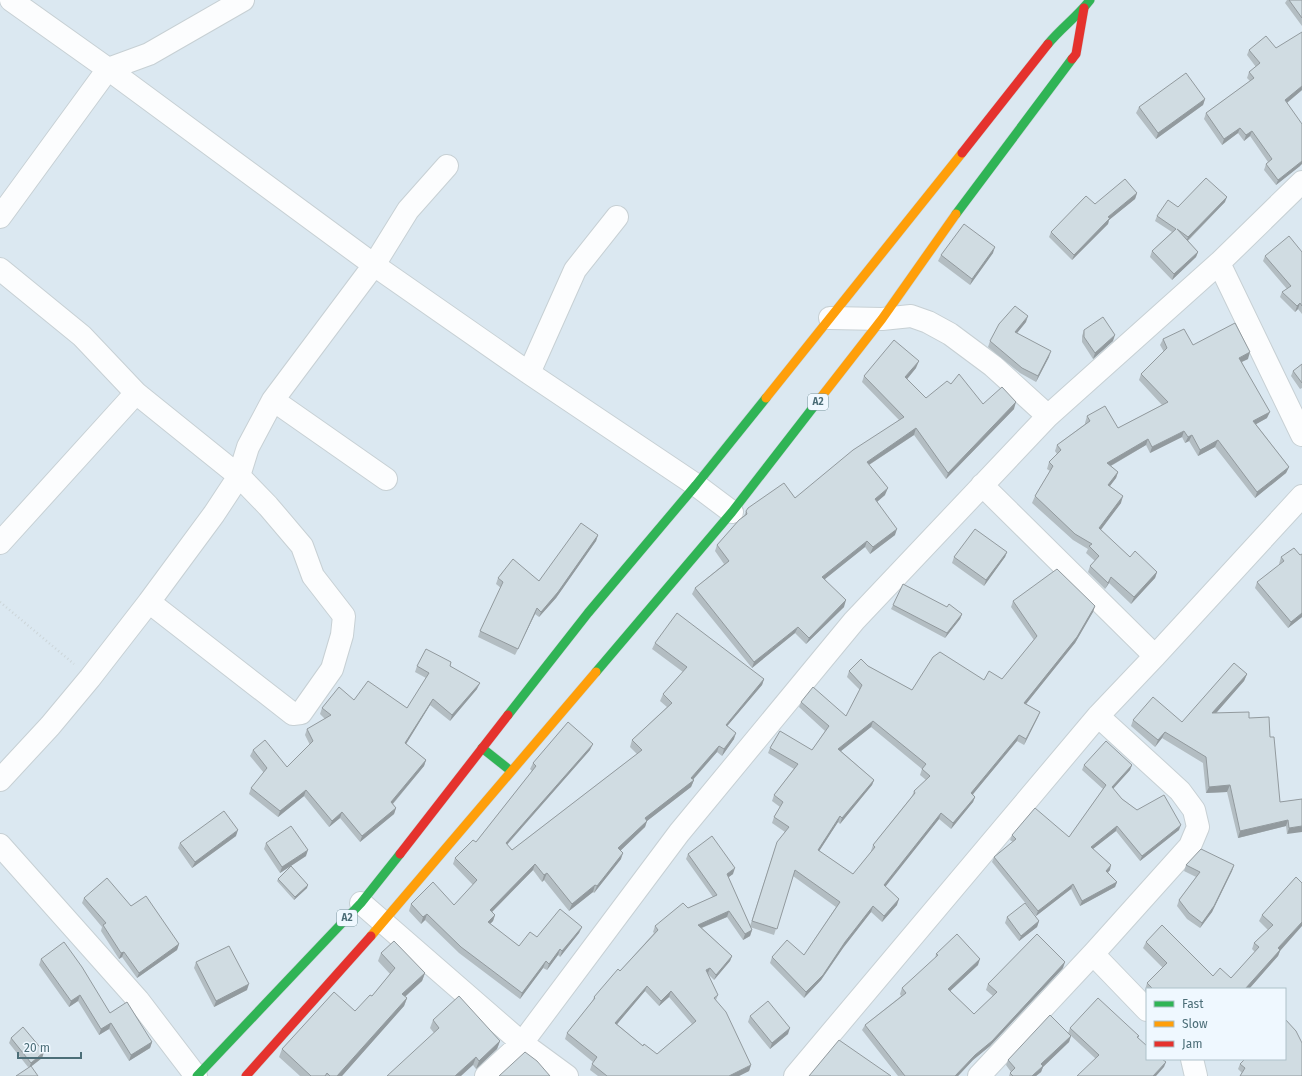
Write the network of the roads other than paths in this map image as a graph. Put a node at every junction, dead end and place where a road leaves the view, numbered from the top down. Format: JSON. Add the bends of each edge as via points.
{"nodes":[{"id":1,"x":11,"y":0,"type":"edge"},
{"id":2,"x":244,"y":0,"type":"edge"},
{"id":3,"x":1090,"y":0,"type":"edge"},
{"id":4,"x":1084,"y":8,"type":"junction"},
{"id":5,"x":108,"y":69,"type":"junction"},
{"id":6,"x":447,"y":166,"type":"dead end"},
{"id":7,"x":1302,"y":182,"type":"edge"},
{"id":8,"x":0,"y":217,"type":"edge"},
{"id":9,"x":617,"y":217,"type":"dead end"},
{"id":10,"x":1219,"y":263,"type":"junction"},
{"id":11,"x":374,"y":265,"type":"junction"},
{"id":12,"x":0,"y":269,"type":"edge"},
{"id":13,"x":830,"y":318,"type":"junction"},
{"id":14,"x":882,"y":319,"type":"junction"},
{"id":15,"x":529,"y":373,"type":"junction"},
{"id":16,"x":136,"y":393,"type":"junction"},
{"id":17,"x":273,"y":400,"type":"junction"},
{"id":18,"x":1048,"y":416,"type":"junction"},
{"id":19,"x":1302,"y":435,"type":"edge"},
{"id":20,"x":239,"y":476,"type":"junction"},
{"id":21,"x":386,"y":479,"type":"dead end"},
{"id":22,"x":696,"y":485,"type":"junction"},
{"id":23,"x":982,"y":485,"type":"junction"},
{"id":24,"x":1302,"y":496,"type":"edge"},
{"id":25,"x":732,"y":512,"type":"junction"},
{"id":26,"x":0,"y":543,"type":"edge"},
{"id":27,"x":149,"y":602,"type":"junction"},
{"id":28,"x":1155,"y":656,"type":"junction"},
{"id":29,"x":1098,"y":716,"type":"junction"},
{"id":30,"x":482,"y":748,"type":"junction"},
{"id":31,"x":511,"y":771,"type":"junction"},
{"id":32,"x":0,"y":780,"type":"edge"},
{"id":33,"x":0,"y":845,"type":"edge"},
{"id":34,"x":361,"y":903,"type":"junction"},
{"id":35,"x":383,"y":922,"type":"junction"},
{"id":36,"x":1093,"y":954,"type":"junction"},
{"id":37,"x":1146,"y":1009,"type":"edge"},
{"id":38,"x":522,"y":1043,"type":"junction"},
{"id":39,"x":1192,"y":1060,"type":"edge"},
{"id":40,"x":196,"y":1076,"type":"edge"},
{"id":41,"x":246,"y":1076,"type":"edge"},
{"id":42,"x":486,"y":1076,"type":"edge"},
{"id":43,"x":566,"y":1076,"type":"edge"},
{"id":44,"x":795,"y":1076,"type":"edge"},
{"id":45,"x":979,"y":1076,"type":"edge"},
{"id":46,"x":1196,"y":1076,"type":"edge"}],
"edges":[{"from":1,"to":5,"type":"street"},
{"from":2,"to":5,"type":"street","via":[[149,54]]},
{"from":3,"to":4,"type":"highway","number":"A2"},
{"from":4,"to":13,"type":"highway","number":"A2","via":[[1054,36],[931,197]]},
{"from":4,"to":14,"type":"highway","number":"A2","via":[[1076,54],[952,213]]},
{"from":5,"to":8,"type":"street"},
{"from":5,"to":11,"type":"street"},
{"from":6,"to":11,"type":"street","via":[[408,210]]},
{"from":7,"to":10,"type":"street"},
{"from":9,"to":15,"type":"street","via":[[575,270]]},
{"from":10,"to":18,"type":"street"},
{"from":10,"to":19,"type":"street"},
{"from":11,"to":15,"type":"street"},
{"from":11,"to":17,"type":"street"},
{"from":12,"to":16,"type":"street","via":[[82,336]]},
{"from":13,"to":14,"type":"street"},
{"from":13,"to":22,"type":"highway","number":"A2"},
{"from":14,"to":18,"type":"street","via":[[911,316],[950,334],[993,366]]},
{"from":14,"to":25,"type":"highway","number":"A2"},
{"from":15,"to":22,"type":"street"},
{"from":16,"to":20,"type":"street"},
{"from":16,"to":26,"type":"street"},
{"from":17,"to":20,"type":"street","via":[[248,447]]},
{"from":17,"to":21,"type":"street"},
{"from":18,"to":23,"type":"street"},
{"from":20,"to":27,"type":"street"},
{"from":20,"to":27,"type":"street","via":[[302,546],[314,576],[344,616],[342,636],[332,669],[301,713],[293,714]]},
{"from":22,"to":25,"type":"street"},
{"from":22,"to":30,"type":"highway","number":"A2","via":[[588,613]]},
{"from":23,"to":28,"type":"street"},
{"from":23,"to":38,"type":"street","via":[[854,621],[684,827]]},
{"from":24,"to":28,"type":"street"},
{"from":25,"to":31,"type":"highway","number":"A2"},
{"from":27,"to":32,"type":"street","via":[[50,726]]},
{"from":28,"to":29,"type":"street"},
{"from":29,"to":36,"type":"street","via":[[1180,791],[1194,810],[1198,827],[1190,846]]},
{"from":29,"to":44,"type":"street"},
{"from":30,"to":31,"type":"highway"},
{"from":30,"to":34,"type":"highway","number":"A2"},
{"from":31,"to":35,"type":"highway","number":"A2"},
{"from":33,"to":40,"type":"street","via":[[138,1000]]},
{"from":34,"to":35,"type":"street"},
{"from":34,"to":40,"type":"highway","number":"A2"},
{"from":35,"to":38,"type":"street"},
{"from":35,"to":41,"type":"highway","number":"A2"},
{"from":36,"to":37,"type":"street"},
{"from":36,"to":45,"type":"street"},
{"from":38,"to":42,"type":"street"},
{"from":38,"to":43,"type":"street"},
{"from":39,"to":46,"type":"street"}]}
